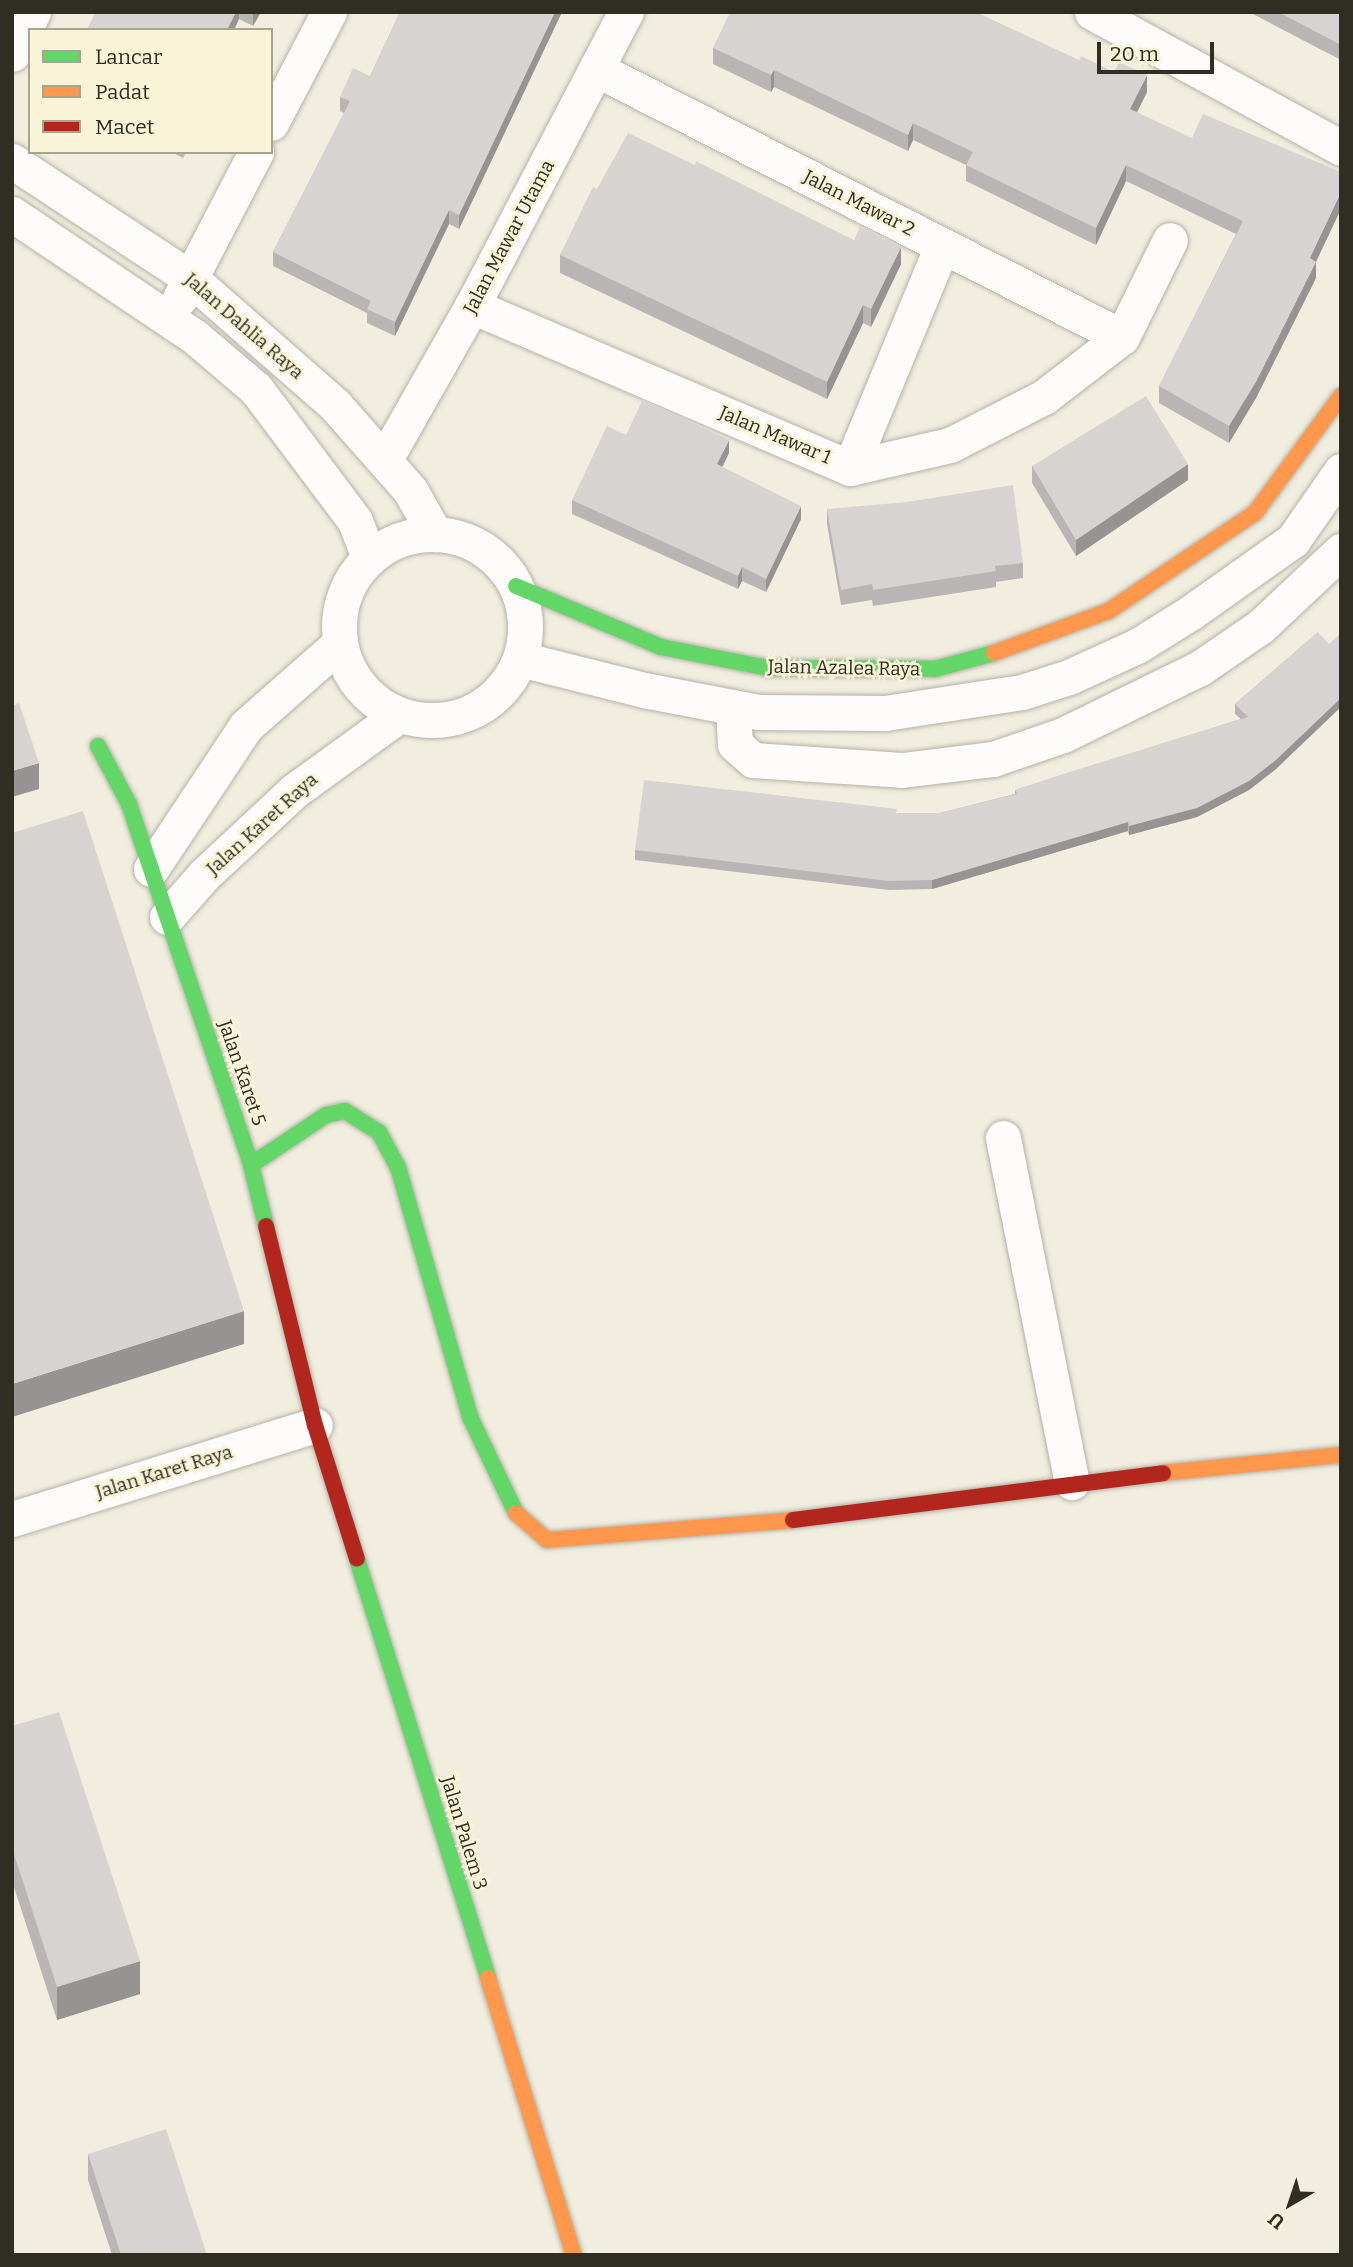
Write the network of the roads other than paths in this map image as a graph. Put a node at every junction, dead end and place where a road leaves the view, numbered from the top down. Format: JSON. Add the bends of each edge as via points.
{"nodes":[{"id":1,"x":33,"y":12,"type":"edge"},
{"id":2,"x":329,"y":12,"type":"edge"},
{"id":3,"x":626,"y":12,"type":"edge"},
{"id":4,"x":1092,"y":12,"type":"edge"},
{"id":5,"x":12,"y":54,"type":"edge"},
{"id":6,"x":596,"y":69,"type":"junction"},
{"id":7,"x":273,"y":119,"type":"edge"},
{"id":8,"x":1341,"y":148,"type":"edge"},
{"id":9,"x":255,"y":154,"type":"edge"},
{"id":10,"x":12,"y":161,"type":"edge"},
{"id":11,"x":12,"y":214,"type":"edge"},
{"id":12,"x":1170,"y":240,"type":"dead end"},
{"id":13,"x":942,"y":246,"type":"junction"},
{"id":14,"x":190,"y":278,"type":"junction"},
{"id":15,"x":472,"y":306,"type":"junction"},
{"id":16,"x":169,"y":320,"type":"junction"},
{"id":17,"x":1122,"y":337,"type":"junction"},
{"id":18,"x":1341,"y":397,"type":"edge"},
{"id":19,"x":385,"y":459,"type":"junction"},
{"id":20,"x":850,"y":468,"type":"junction"},
{"id":21,"x":1341,"y":471,"type":"edge"},
{"id":22,"x":1255,"y":513,"type":"junction"},
{"id":23,"x":435,"y":534,"type":"junction"},
{"id":24,"x":1293,"y":540,"type":"junction"},
{"id":25,"x":369,"y":558,"type":"junction"},
{"id":26,"x":1336,"y":566,"type":"edge"},
{"id":27,"x":516,"y":586,"type":"junction"},
{"id":28,"x":340,"y":643,"type":"junction"},
{"id":29,"x":520,"y":659,"type":"junction"},
{"id":30,"x":733,"y":707,"type":"junction"},
{"id":31,"x":399,"y":715,"type":"junction"},
{"id":32,"x":98,"y":746,"type":"dead end"},
{"id":33,"x":151,"y":869,"type":"junction"},
{"id":34,"x":167,"y":917,"type":"junction"},
{"id":35,"x":1003,"y":1138,"type":"dead end"},
{"id":36,"x":250,"y":1165,"type":"junction"},
{"id":37,"x":315,"y":1425,"type":"junction"},
{"id":38,"x":1341,"y":1455,"type":"edge"},
{"id":39,"x":1072,"y":1482,"type":"junction"},
{"id":40,"x":12,"y":1519,"type":"edge"},
{"id":41,"x":574,"y":2255,"type":"edge"}],
"edges":[{"from":1,"to":5,"type":"street"},
{"from":2,"to":7,"type":"street"},
{"from":3,"to":6,"type":"street","name":"Jalan Mawar Utama"},
{"from":4,"to":8,"type":"street"},
{"from":6,"to":13,"type":"street","name":"Jalan Mawar 2"},
{"from":6,"to":15,"type":"street","name":"Jalan Mawar Utama"},
{"from":9,"to":14,"type":"street"},
{"from":10,"to":14,"type":"street","name":"Jalan Dahlia Raya"},
{"from":11,"to":16,"type":"street","name":"Jalan Dahlia Raya"},
{"from":12,"to":17,"type":"street","name":"Jalan Mawar 1"},
{"from":13,"to":17,"type":"street","name":"Jalan Mawar 2"},
{"from":13,"to":20,"type":"street"},
{"from":14,"to":16,"type":"street"},
{"from":14,"to":19,"type":"street","name":"Jalan Dahlia Raya","via":[[335,405]]},
{"from":15,"to":19,"type":"street","name":"Jalan Mawar Utama"},
{"from":15,"to":20,"type":"street","name":"Jalan Mawar 1"},
{"from":16,"to":25,"type":"street","name":"Jalan Dahlia Raya","via":[[256,389],[355,521]]},
{"from":17,"to":20,"type":"street","name":"Jalan Mawar 1","via":[[1044,397],[999,423],[950,445]]},
{"from":18,"to":22,"type":"street","name":"Jalan Azalea Raya"},
{"from":19,"to":23,"type":"street","name":"Jalan Dahlia Raya"},
{"from":21,"to":24,"type":"street","name":"Jalan Azalea Raya"},
{"from":22,"to":24,"type":"street"},
{"from":22,"to":27,"type":"street","name":"Jalan Azalea Raya","via":[[1109,611],[1027,644],[935,669],[768,668],[718,661],[661,647]]},
{"from":23,"to":25,"type":"street","via":[[410,536]]},
{"from":23,"to":27,"type":"street","via":[[482,549],[502,565]]},
{"from":24,"to":26,"type":"street"},
{"from":24,"to":30,"type":"street","name":"Jalan Azalea Raya","via":[[1137,646],[1069,677],[1022,692],[885,713]]},
{"from":25,"to":28,"type":"street","via":[[343,597]]},
{"from":26,"to":30,"type":"street","via":[[1200,668],[1074,730],[993,759],[902,770],[752,760],[735,744]]},
{"from":27,"to":29,"type":"street","via":[[525,634]]},
{"from":28,"to":31,"type":"street","via":[[359,686]]},
{"from":28,"to":33,"type":"street","via":[[246,726]]},
{"from":29,"to":30,"type":"street","name":"Jalan Azalea Raya"},
{"from":29,"to":31,"type":"street","via":[[493,699],[472,712],[435,720]]},
{"from":31,"to":34,"type":"street","name":"Jalan Karet Raya","via":[[294,791],[204,875]]},
{"from":32,"to":33,"type":"street","name":"Jalan Karet 5","via":[[129,804]]},
{"from":33,"to":34,"type":"street","name":"Jalan Karet 5"},
{"from":34,"to":36,"type":"street","name":"Jalan Karet 5"},
{"from":35,"to":39,"type":"street"},
{"from":36,"to":37,"type":"street","name":"Jalan Karet 5"},
{"from":36,"to":39,"type":"street","via":[[326,1115],[345,1111],[379,1132],[398,1167],[470,1417],[517,1516],[547,1540],[789,1521]]},
{"from":37,"to":40,"type":"street","name":"Jalan Karet Raya"},
{"from":37,"to":41,"type":"street","name":"Jalan Palem 3"},
{"from":38,"to":39,"type":"street"}]}
